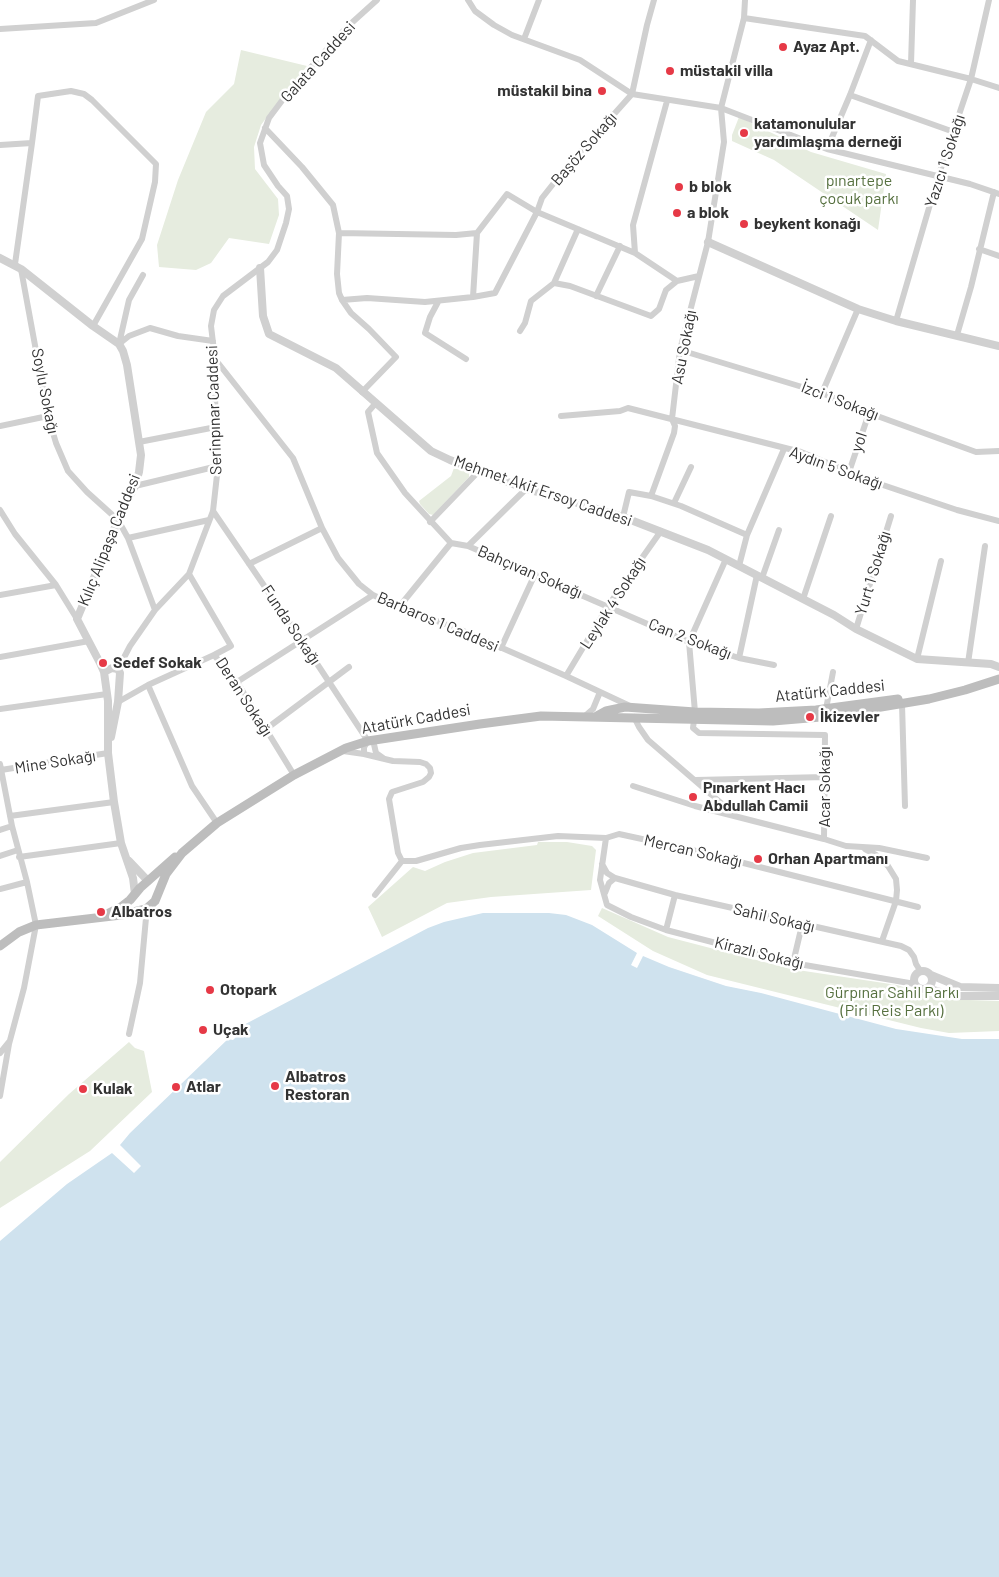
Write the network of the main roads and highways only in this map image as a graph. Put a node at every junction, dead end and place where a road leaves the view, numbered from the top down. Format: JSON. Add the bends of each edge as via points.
{"nodes":[{"id":1,"x":999,"y":676,"type":"edge"},
{"id":2,"x":632,"y":707,"type":"junction"},
{"id":3,"x":597,"y":716,"type":"junction"},
{"id":4,"x":694,"y":716,"type":"junction"},
{"id":5,"x":634,"y":717,"type":"junction"},
{"id":6,"x":182,"y":853,"type":"junction"},
{"id":7,"x":148,"y":881,"type":"junction"},
{"id":8,"x":135,"y":894,"type":"junction"},
{"id":9,"x":158,"y":894,"type":"junction"},
{"id":10,"x":146,"y":908,"type":"junction"},
{"id":11,"x":102,"y":916,"type":"junction"},
{"id":12,"x":0,"y":946,"type":"edge"}],
"edges":[{"from":1,"to":4,"type":"main road","name":"Atatürk Caddesi","via":[[932,693],[826,709]]},
{"from":1,"to":4,"type":"main road","name":"Atatürk Caddesi","via":[[964,690],[821,717],[782,720]]},
{"from":2,"to":3,"type":"main road","name":"Atatürk Caddesi","via":[[613,708]]},
{"from":2,"to":4,"type":"main road","name":"Atatürk Caddesi"},
{"from":2,"to":5,"type":"main road"},
{"from":3,"to":5,"type":"main road","name":"Atatürk Caddesi"},
{"from":3,"to":6,"type":"main road","name":"Atatürk Caddesi","via":[[541,716],[370,740],[340,751],[294,776],[217,823]]},
{"from":4,"to":5,"type":"main road","name":"Atatürk Caddesi"},
{"from":6,"to":7,"type":"main road"},
{"from":6,"to":9,"type":"main road","via":[[166,874]]},
{"from":7,"to":8,"type":"main road"},
{"from":7,"to":9,"type":"main road","via":[[155,885]]},
{"from":8,"to":10,"type":"main road"},
{"from":8,"to":11,"type":"main road","via":[[121,907]]},
{"from":9,"to":10,"type":"main road"},
{"from":10,"to":11,"type":"main road"},
{"from":11,"to":12,"type":"main road","via":[[36,925],[19,932]]}]}
